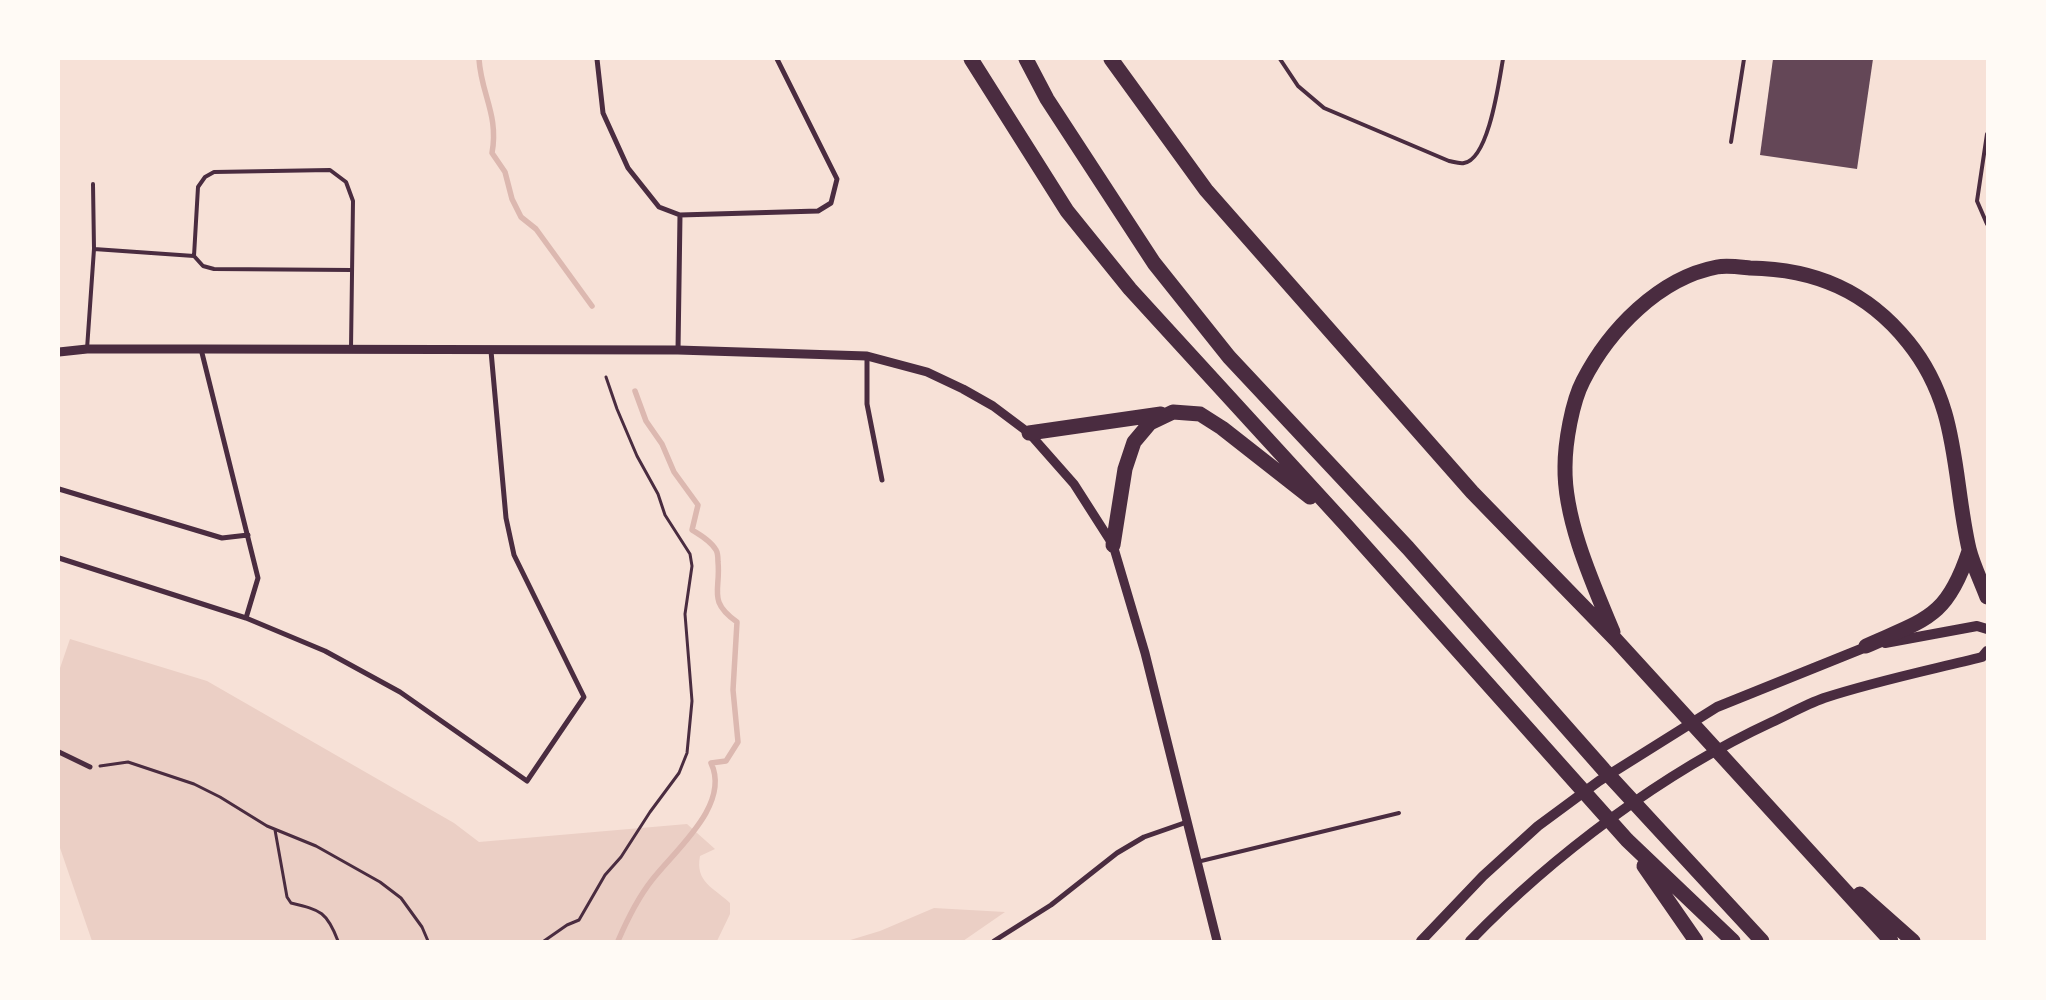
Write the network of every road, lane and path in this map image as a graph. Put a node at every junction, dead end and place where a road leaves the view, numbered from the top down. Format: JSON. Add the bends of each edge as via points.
{"nodes":[{"id":1,"x":597,"y":59,"type":"edge"},
{"id":2,"x":777,"y":59,"type":"edge"},
{"id":3,"x":1026,"y":59,"type":"edge"},
{"id":4,"x":1111,"y":59,"type":"edge"},
{"id":5,"x":1280,"y":59,"type":"edge"},
{"id":6,"x":1503,"y":59,"type":"edge"},
{"id":7,"x":1744,"y":59,"type":"edge"},
{"id":8,"x":973,"y":62,"type":"edge"},
{"id":9,"x":1987,"y":134,"type":"edge"},
{"id":10,"x":1731,"y":142,"type":"dead end"},
{"id":11,"x":93,"y":184,"type":"dead end"},
{"id":12,"x":680,"y":214,"type":"junction"},
{"id":13,"x":1987,"y":224,"type":"edge"},
{"id":14,"x":94,"y":249,"type":"junction"},
{"id":15,"x":194,"y":256,"type":"junction"},
{"id":16,"x":352,"y":270,"type":"junction"},
{"id":17,"x":86,"y":349,"type":"junction"},
{"id":18,"x":201,"y":349,"type":"junction"},
{"id":19,"x":351,"y":350,"type":"junction"},
{"id":20,"x":678,"y":350,"type":"junction"},
{"id":21,"x":491,"y":351,"type":"junction"},
{"id":22,"x":59,"y":352,"type":"edge"},
{"id":23,"x":867,"y":356,"type":"junction"},
{"id":24,"x":606,"y":377,"type":"dead end"},
{"id":25,"x":1174,"y":412,"type":"junction"},
{"id":26,"x":1029,"y":433,"type":"junction"},
{"id":27,"x":882,"y":480,"type":"dead end"},
{"id":28,"x":59,"y":489,"type":"edge"},
{"id":29,"x":1344,"y":524,"type":"junction"},
{"id":30,"x":248,"y":535,"type":"junction"},
{"id":31,"x":1113,"y":545,"type":"junction"},
{"id":32,"x":1969,"y":551,"type":"junction"},
{"id":33,"x":59,"y":558,"type":"edge"},
{"id":34,"x":1987,"y":597,"type":"edge"},
{"id":35,"x":246,"y":618,"type":"junction"},
{"id":36,"x":1987,"y":629,"type":"edge"},
{"id":37,"x":1616,"y":640,"type":"junction"},
{"id":38,"x":1866,"y":646,"type":"junction"},
{"id":39,"x":1987,"y":651,"type":"edge"},
{"id":40,"x":59,"y":752,"type":"edge"},
{"id":41,"x":90,"y":767,"type":"joint"},
{"id":42,"x":1399,"y":813,"type":"dead end"},
{"id":43,"x":1187,"y":822,"type":"junction"},
{"id":44,"x":275,"y":829,"type":"junction"},
{"id":45,"x":1626,"y":840,"type":"junction"},
{"id":46,"x":1807,"y":848,"type":"junction"},
{"id":47,"x":1197,"y":862,"type":"junction"},
{"id":48,"x":338,"y":941,"type":"edge"},
{"id":49,"x":428,"y":941,"type":"edge"},
{"id":50,"x":544,"y":941,"type":"edge"},
{"id":51,"x":994,"y":941,"type":"edge"},
{"id":52,"x":1217,"y":941,"type":"edge"},
{"id":53,"x":1421,"y":941,"type":"edge"},
{"id":54,"x":1470,"y":941,"type":"edge"},
{"id":55,"x":1696,"y":941,"type":"edge"},
{"id":56,"x":1733,"y":941,"type":"edge"},
{"id":57,"x":1762,"y":941,"type":"edge"},
{"id":58,"x":1891,"y":941,"type":"edge"},
{"id":59,"x":1913,"y":941,"type":"edge"}],
"edges":[{"from":1,"to":12,"type":"street","via":[[602,113],[628,168],[659,207]]},
{"from":2,"to":12,"type":"street","via":[[837,179],[831,203],[818,211]]},
{"from":3,"to":57,"type":"highway","via":[[1047,99],[1154,263],[1228,357],[1408,548],[1604,770]]},
{"from":4,"to":37,"type":"highway","via":[[1206,190],[1472,492]]},
{"from":5,"to":6,"type":"lane","via":[[1298,86],[1324,108],[1449,161],[1465,163],[1476,157],[1485,143]]},
{"from":7,"to":10,"type":"lane"},
{"from":8,"to":29,"type":"highway","via":[[1067,211],[1130,289]]},
{"from":9,"to":13,"type":"lane","via":[[1977,201]]},
{"from":11,"to":14,"type":"lane"},
{"from":12,"to":20,"type":"street"},
{"from":14,"to":15,"type":"lane"},
{"from":14,"to":17,"type":"lane"},
{"from":15,"to":16,"type":"lane","via":[[203,266],[214,268]]},
{"from":15,"to":16,"type":"lane","via":[[198,187],[205,177],[214,172],[330,170],[346,182],[353,201]]},
{"from":16,"to":19,"type":"lane"},
{"from":17,"to":18,"type":"street"},
{"from":17,"to":22,"type":"street"},
{"from":18,"to":19,"type":"street"},
{"from":18,"to":30,"type":"street"},
{"from":19,"to":21,"type":"street"},
{"from":20,"to":21,"type":"street"},
{"from":20,"to":23,"type":"street"},
{"from":21,"to":35,"type":"street","via":[[506,518],[514,555],[584,697],[527,781],[400,692],[326,651]]},
{"from":23,"to":26,"type":"street","via":[[927,372],[993,406]]},
{"from":23,"to":27,"type":"street","via":[[867,404]]},
{"from":24,"to":50,"type":"path","via":[[637,456],[658,494],[665,515],[690,554],[692,566],[685,614],[692,702],[687,752],[679,773],[605,875],[579,920]]},
{"from":25,"to":26,"type":"highway"},
{"from":25,"to":29,"type":"highway","via":[[1200,414],[1222,428]]},
{"from":25,"to":31,"type":"highway","via":[[1150,423],[1134,442],[1125,469]]},
{"from":26,"to":31,"type":"street","via":[[1074,484]]},
{"from":28,"to":30,"type":"street","via":[[222,538]]},
{"from":29,"to":45,"type":"highway"},
{"from":30,"to":35,"type":"street","via":[[258,578]]},
{"from":31,"to":43,"type":"street","via":[[1145,653]]},
{"from":32,"to":34,"type":"highway"},
{"from":32,"to":37,"type":"highway","via":[[1948,417],[1929,371],[1908,341],[1859,296],[1833,283],[1800,273],[1718,267],[1678,280],[1644,303],[1614,334],[1582,382],[1571,423],[1565,468],[1569,501],[1582,558]]},
{"from":32,"to":38,"type":"highway","via":[[1955,588],[1941,608],[1926,619]]},
{"from":33,"to":35,"type":"street"},
{"from":36,"to":38,"type":"main road","via":[[1977,626]]},
{"from":37,"to":46,"type":"highway"},
{"from":38,"to":53,"type":"main road","via":[[1717,707],[1599,781],[1538,826],[1483,876]]},
{"from":39,"to":54,"type":"main road","via":[[1982,657],[1823,698],[1741,736],[1671,777],[1565,854],[1506,904]]},
{"from":40,"to":41,"type":"street"},
{"from":41,"to":44,"type":"path","via":[[128,762],[194,784]]},
{"from":42,"to":47,"type":"lane"},
{"from":43,"to":47,"type":"street"},
{"from":43,"to":51,"type":"street","via":[[1144,838],[1117,854],[1051,905]]},
{"from":44,"to":48,"type":"path","via":[[287,897],[291,903],[322,912],[332,924]]},
{"from":44,"to":49,"type":"path","via":[[316,846],[380,882],[401,898]]},
{"from":45,"to":55,"type":"highway"},
{"from":45,"to":56,"type":"highway"},
{"from":46,"to":58,"type":"highway"},
{"from":46,"to":59,"type":"highway"},
{"from":47,"to":52,"type":"street"}]}
